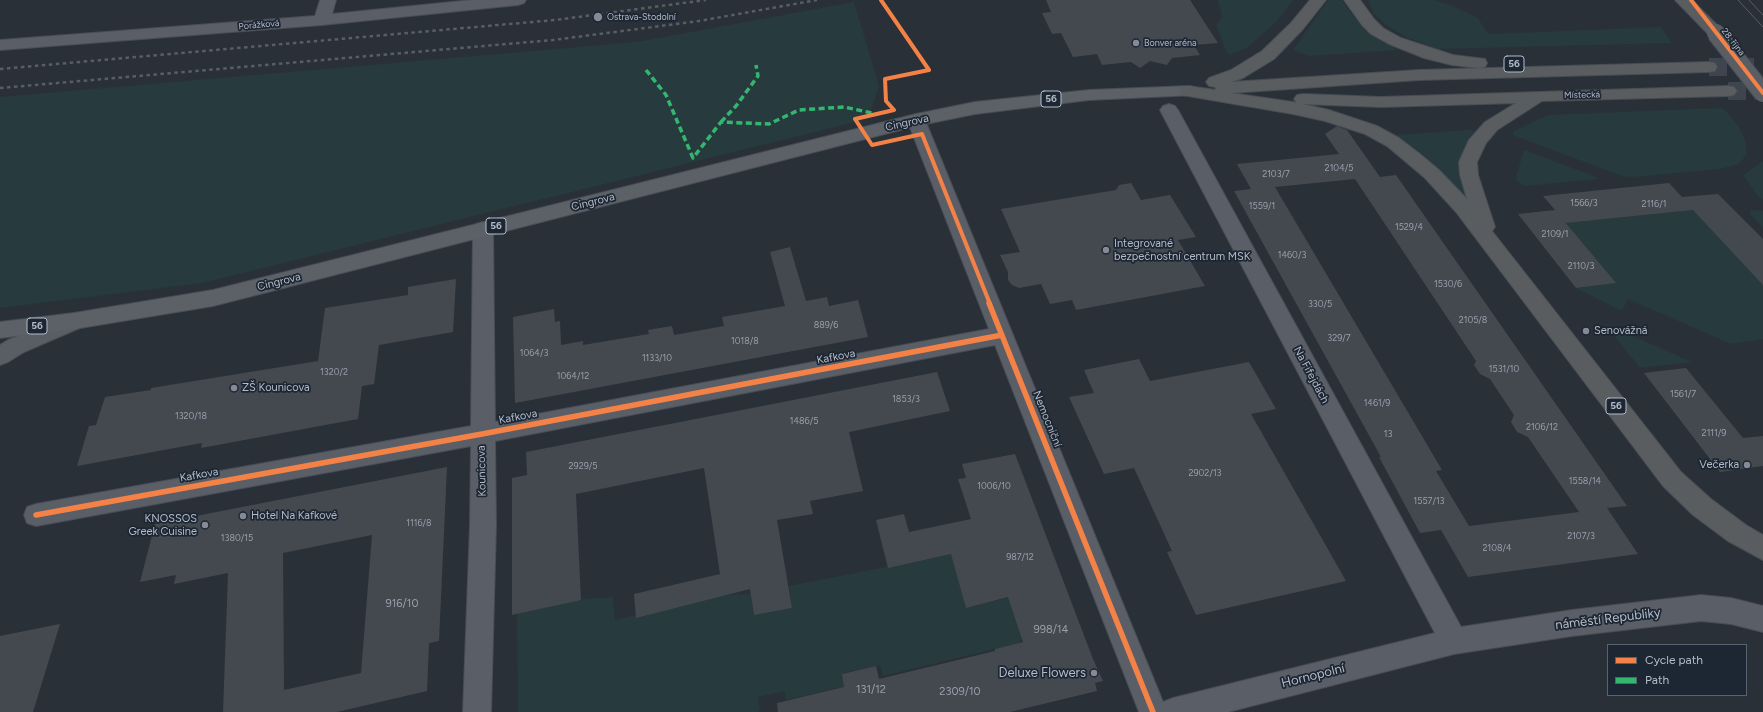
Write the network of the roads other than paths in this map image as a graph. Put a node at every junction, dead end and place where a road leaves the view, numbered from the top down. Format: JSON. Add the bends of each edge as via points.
{"nodes":[{"id":1,"x":328,"y":0,"type":"edge"},
{"id":2,"x":518,"y":0,"type":"edge"},
{"id":3,"x":1318,"y":0,"type":"edge"},
{"id":4,"x":1352,"y":0,"type":"edge"},
{"id":5,"x":1683,"y":0,"type":"edge"},
{"id":6,"x":1691,"y":0,"type":"edge"},
{"id":7,"x":322,"y":20,"type":"junction"},
{"id":8,"x":1716,"y":34,"type":"junction"},
{"id":9,"x":0,"y":45,"type":"edge"},
{"id":10,"x":1188,"y":91,"type":"junction"},
{"id":11,"x":1728,"y":91,"type":"tunnel mouth"},
{"id":12,"x":1763,"y":93,"type":"edge"},
{"id":13,"x":1541,"y":96,"type":"junction"},
{"id":14,"x":1169,"y":110,"type":"dead end"},
{"id":15,"x":916,"y":120,"type":"junction"},
{"id":16,"x":484,"y":229,"type":"junction"},
{"id":17,"x":1490,"y":243,"type":"junction"},
{"id":18,"x":74,"y":321,"type":"junction"},
{"id":19,"x":0,"y":330,"type":"edge"},
{"id":20,"x":1002,"y":335,"type":"junction"},
{"id":21,"x":0,"y":356,"type":"edge"},
{"id":22,"x":482,"y":434,"type":"junction"},
{"id":23,"x":36,"y":515,"type":"dead end"},
{"id":24,"x":1763,"y":548,"type":"edge"},
{"id":25,"x":1763,"y":618,"type":"edge"},
{"id":26,"x":1454,"y":641,"type":"junction"},
{"id":27,"x":477,"y":712,"type":"edge"},
{"id":28,"x":1153,"y":712,"type":"edge"},
{"id":29,"x":1173,"y":712,"type":"edge"}],
"edges":[{"from":1,"to":7,"type":"street"},
{"from":2,"to":7,"type":"street","name":"Porážková"},
{"from":3,"to":10,"type":"highway","number":"56","via":[[1268,55],[1238,74]]},
{"from":4,"to":10,"type":"highway","number":"56","via":[[1368,22],[1382,34],[1416,50],[1452,60],[1495,64],[1703,67],[1418,75]]},
{"from":5,"to":8,"type":"highway"},
{"from":6,"to":8,"type":"street","name":"28. října"},
{"from":7,"to":9,"type":"street","name":"Porážková"},
{"from":8,"to":12,"type":"street","name":"28. října","bridge":true},
{"from":10,"to":13,"type":"highway","name":"Místecká","number":"56","via":[[1319,100],[1436,101]]},
{"from":10,"to":15,"type":"main road","name":"Cingrova","number":"56","via":[[1033,100]]},
{"from":10,"to":17,"type":"highway","number":"56","via":[[1317,113],[1383,136],[1432,174],[1463,207]]},
{"from":11,"to":13,"type":"highway","name":"Místecká","number":"56"},
{"from":13,"to":17,"type":"highway","number":"56","via":[[1490,126],[1478,140],[1468,162],[1469,176]]},
{"from":14,"to":26,"type":"street","name":"Na Fifejdách"},
{"from":15,"to":16,"type":"main road","name":"Cingrova","number":"56"},
{"from":15,"to":20,"type":"street","name":"Nemocniční"},
{"from":16,"to":18,"type":"main road","name":"Cingrova","number":"56","via":[[213,298]]},
{"from":16,"to":22,"type":"street","name":"Kounicova"},
{"from":17,"to":24,"type":"highway","number":"56","via":[[1672,479],[1737,533]]},
{"from":18,"to":19,"type":"main road","name":"Cingrova","number":"56"},
{"from":18,"to":21,"type":"street","via":[[16,346]]},
{"from":20,"to":22,"type":"street","name":"Kafkova"},
{"from":20,"to":28,"type":"street","name":"Nemocniční"},
{"from":22,"to":23,"type":"street","name":"Kafkova"},
{"from":22,"to":27,"type":"street","name":"Kounicova","via":[[483,525]]},
{"from":25,"to":26,"type":"street","name":"náměstí Republiky","via":[[1701,608],[1572,623]]},
{"from":26,"to":29,"type":"street","name":"Hornopolní"}]}
